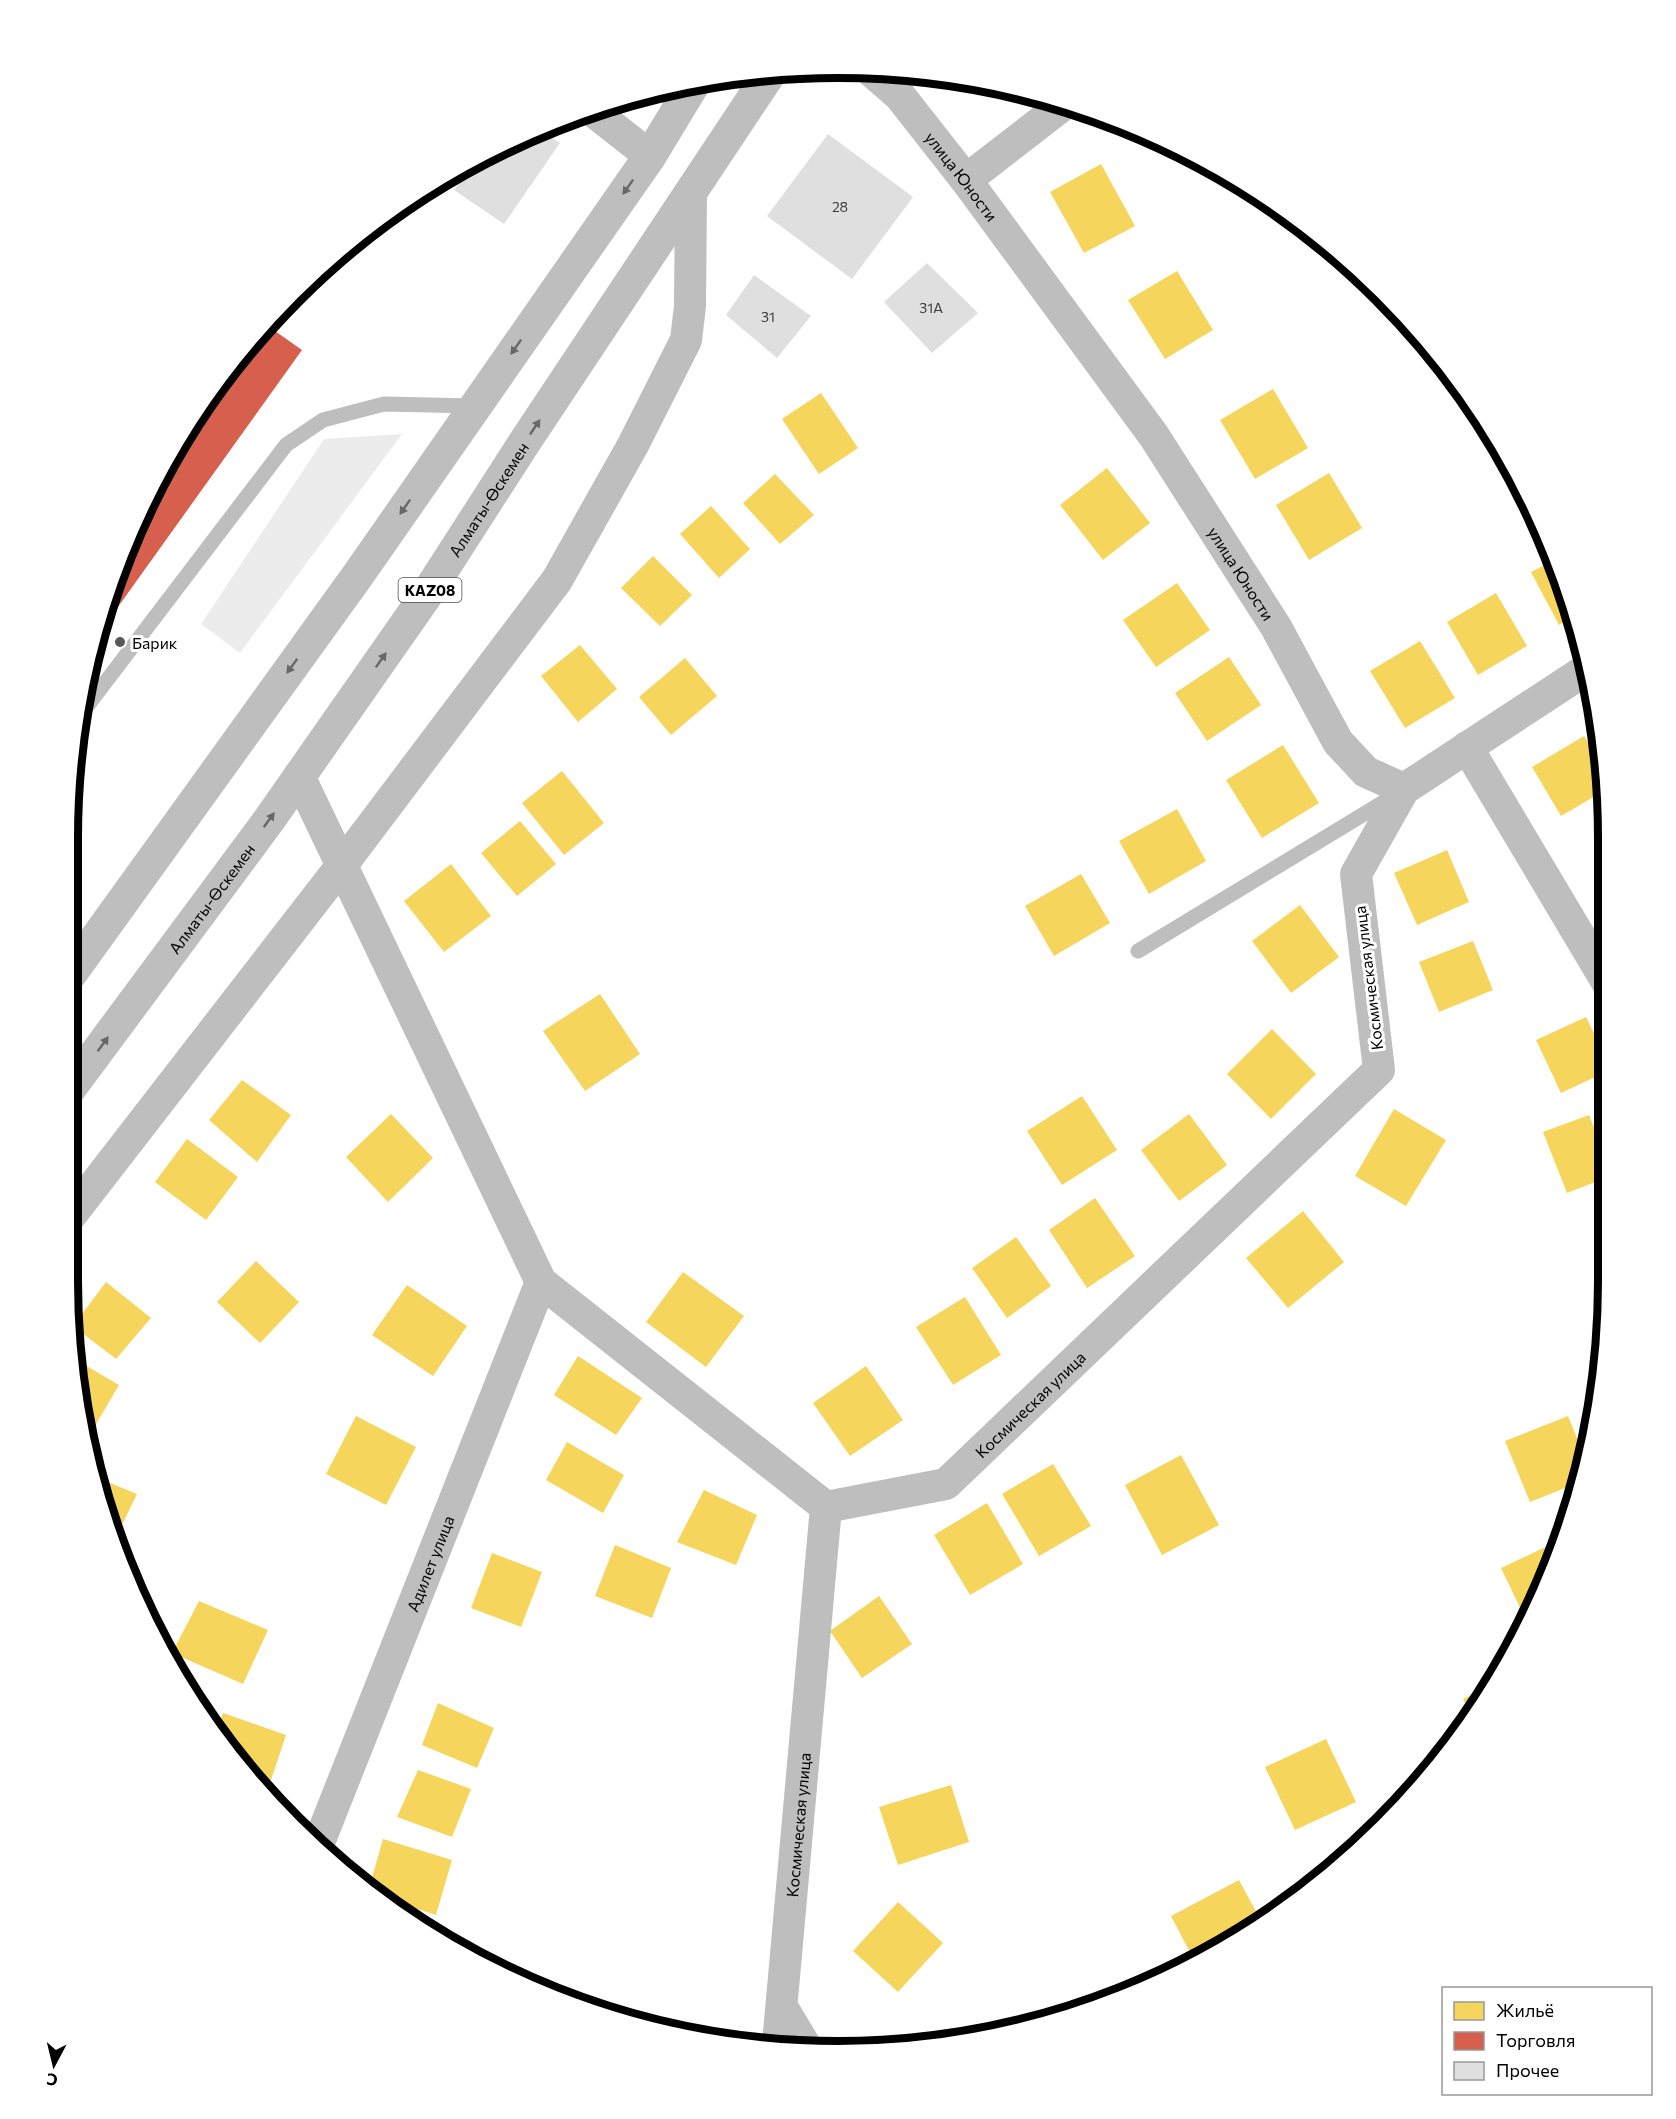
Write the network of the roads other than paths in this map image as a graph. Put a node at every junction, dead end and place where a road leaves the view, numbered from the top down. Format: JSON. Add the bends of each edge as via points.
{"nodes":[{"id":1,"x":881,"y":80,"type":"edge"},
{"id":2,"x":764,"y":82,"type":"edge"},
{"id":3,"x":688,"y":93,"type":"edge"},
{"id":4,"x":1056,"y":110,"type":"edge"},
{"id":5,"x":600,"y":116,"type":"edge"},
{"id":6,"x":650,"y":156,"type":"junction"},
{"id":7,"x":966,"y":180,"type":"junction"},
{"id":8,"x":691,"y":193,"type":"junction"},
{"id":9,"x":474,"y":406,"type":"junction"},
{"id":10,"x":1579,"y":674,"type":"edge"},
{"id":11,"x":91,"y":701,"type":"edge"},
{"id":12,"x":1467,"y":747,"type":"junction"},
{"id":13,"x":299,"y":776,"type":"junction"},
{"id":14,"x":1404,"y":789,"type":"junction"},
{"id":15,"x":342,"y":865,"type":"junction"},
{"id":16,"x":1138,"y":951,"type":"dead end"},
{"id":17,"x":78,"y":963,"type":"edge"},
{"id":18,"x":1598,"y":965,"type":"edge"},
{"id":19,"x":78,"y":1077,"type":"edge"},
{"id":20,"x":78,"y":1205,"type":"edge"},
{"id":21,"x":541,"y":1282,"type":"junction"},
{"id":22,"x":825,"y":1507,"type":"junction"},
{"id":23,"x":321,"y":1837,"type":"edge"},
{"id":24,"x":782,"y":2007,"type":"junction"},
{"id":25,"x":779,"y":2038,"type":"edge"},
{"id":26,"x":802,"y":2040,"type":"edge"}],
"edges":[{"from":1,"to":7,"type":"street","name":"улица Юности","via":[[900,96]]},
{"from":2,"to":8,"type":"main road","name":"Алматы-Өскемен","number":"KAZ08"},
{"from":3,"to":6,"type":"main road"},
{"from":4,"to":7,"type":"street"},
{"from":5,"to":6,"type":"street"},
{"from":6,"to":9,"type":"main road","one_way":true},
{"from":7,"to":14,"type":"street","name":"улица Юности","via":[[1154,436],[1276,627],[1338,742],[1366,772]]},
{"from":13,"to":8,"type":"main road","name":"Алматы-Өскемен","number":"KAZ08","one_way":true,"via":[[427,594]]},
{"from":8,"to":15,"type":"street","via":[[686,340],[633,445],[556,580]]},
{"from":9,"to":11,"type":"lane","via":[[384,404],[323,420],[286,445]]},
{"from":9,"to":17,"type":"main road","one_way":true,"via":[[358,575]]},
{"from":10,"to":12,"type":"street"},
{"from":12,"to":14,"type":"street"},
{"from":12,"to":18,"type":"street"},
{"from":13,"to":15,"type":"street"},
{"from":19,"to":13,"type":"main road","name":"Алматы-Өскемен","number":"KAZ08","one_way":true},
{"from":14,"to":16,"type":"lane"},
{"from":14,"to":22,"type":"street","name":"Космическая улица","via":[[1356,874],[1379,1070],[946,1484]]},
{"from":15,"to":20,"type":"street"},
{"from":15,"to":21,"type":"street"},
{"from":21,"to":22,"type":"street"},
{"from":21,"to":23,"type":"street","name":"Адилет улица"},
{"from":22,"to":24,"type":"street","name":"Космическая улица"},
{"from":24,"to":25,"type":"street","name":"Космическая улица"},
{"from":24,"to":26,"type":"street"}]}
